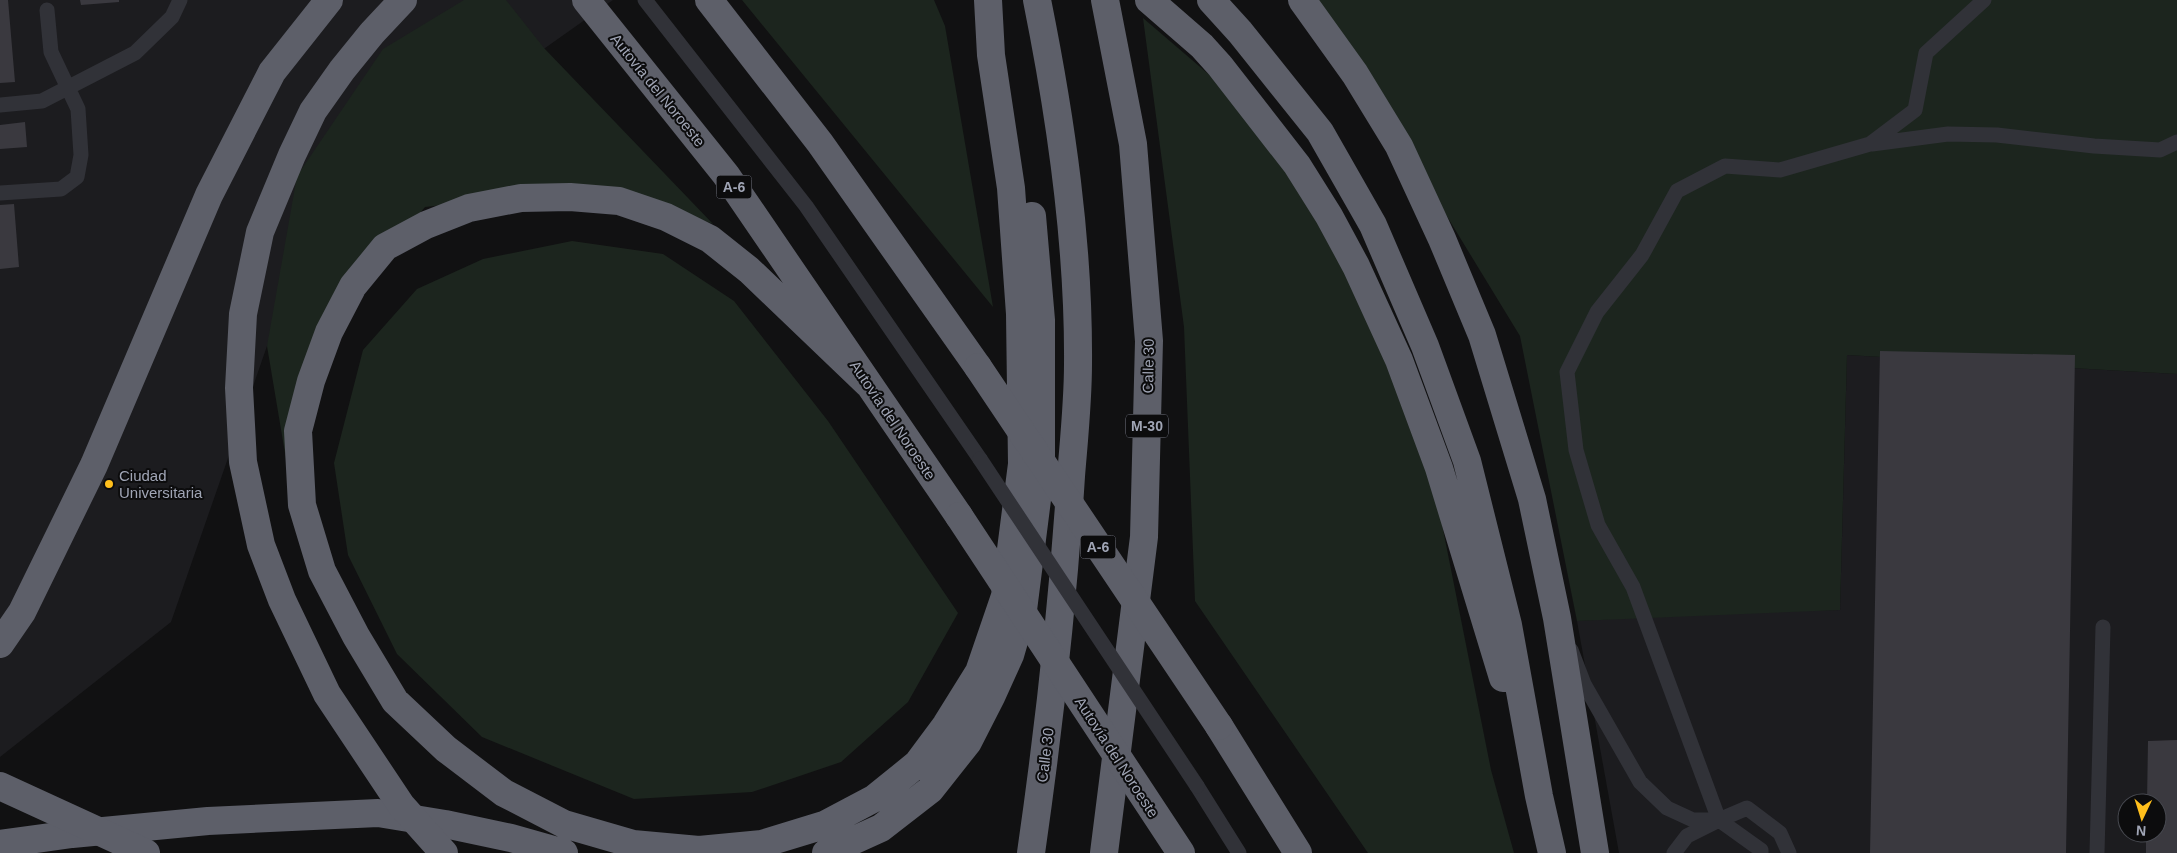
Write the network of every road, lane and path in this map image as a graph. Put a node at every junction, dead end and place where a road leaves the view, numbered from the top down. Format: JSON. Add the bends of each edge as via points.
{"nodes":[{"id":1,"x":180,"y":0,"type":"edge"},
{"id":2,"x":329,"y":0,"type":"edge"},
{"id":3,"x":403,"y":0,"type":"edge"},
{"id":4,"x":586,"y":0,"type":"edge"},
{"id":5,"x":645,"y":0,"type":"edge"},
{"id":6,"x":709,"y":0,"type":"edge"},
{"id":7,"x":988,"y":0,"type":"edge"},
{"id":8,"x":997,"y":0,"type":"edge"},
{"id":9,"x":1037,"y":0,"type":"edge"},
{"id":10,"x":1105,"y":0,"type":"edge"},
{"id":11,"x":1149,"y":0,"type":"edge"},
{"id":12,"x":1211,"y":0,"type":"edge"},
{"id":13,"x":1302,"y":0,"type":"edge"},
{"id":14,"x":1984,"y":0,"type":"edge"},
{"id":15,"x":47,"y":10,"type":"dead end"},
{"id":16,"x":68,"y":87,"type":"junction"},
{"id":17,"x":0,"y":104,"type":"edge"},
{"id":18,"x":2177,"y":142,"type":"edge"},
{"id":19,"x":1870,"y":144,"type":"junction"},
{"id":20,"x":0,"y":193,"type":"edge"},
{"id":21,"x":868,"y":384,"type":"junction"},
{"id":22,"x":1557,"y":618,"type":"junction"},
{"id":23,"x":2103,"y":627,"type":"dead end"},
{"id":24,"x":0,"y":644,"type":"edge"},
{"id":25,"x":0,"y":786,"type":"edge"},
{"id":26,"x":1539,"y":796,"type":"junction"},
{"id":27,"x":1719,"y":820,"type":"junction"},
{"id":28,"x":0,"y":844,"type":"edge"},
{"id":29,"x":146,"y":853,"type":"edge"},
{"id":30,"x":444,"y":853,"type":"edge"},
{"id":31,"x":564,"y":853,"type":"edge"},
{"id":32,"x":826,"y":853,"type":"edge"},
{"id":33,"x":1032,"y":853,"type":"edge"},
{"id":34,"x":1104,"y":853,"type":"edge"},
{"id":35,"x":1181,"y":853,"type":"edge"},
{"id":36,"x":1239,"y":853,"type":"edge"},
{"id":37,"x":1298,"y":853,"type":"edge"},
{"id":38,"x":1552,"y":853,"type":"edge"},
{"id":39,"x":1595,"y":853,"type":"edge"},
{"id":40,"x":1674,"y":853,"type":"edge"},
{"id":41,"x":1761,"y":853,"type":"edge"},
{"id":42,"x":1789,"y":853,"type":"edge"},
{"id":43,"x":2097,"y":853,"type":"edge"}],
"edges":[{"from":1,"to":16,"type":"lane","via":[[172,17],[135,53]]},
{"from":2,"to":24,"type":"highway","via":[[272,72],[209,195],[94,465],[22,612]]},
{"from":3,"to":30,"type":"highway","bridge":true,"via":[[342,70],[313,111],[292,155],[260,232],[243,314],[239,388],[243,462],[260,545],[282,600],[327,694],[401,805]]},
{"from":4,"to":21,"type":"highway","name":"Autovía del Noroeste","number":"A-6","via":[[726,175]]},
{"from":5,"to":36,"type":"lane","bridge":true,"via":[[806,206],[980,459]]},
{"from":6,"to":37,"type":"highway","number":"A-6","bridge":true,"via":[[820,143],[978,367],[1219,726]]},
{"from":7,"to":21,"type":"highway","via":[[991,55],[1011,188],[1020,314],[1022,464],[1005,596],[978,672],[946,725],[917,764],[875,798],[824,825],[762,844],[699,850],[633,844],[564,824],[504,793],[446,749],[395,701],[322,571],[302,504],[298,431],[311,381],[353,286],[385,246],[469,208],[521,198],[570,197],[619,201],[666,218],[710,239],[749,270]]},
{"from":8,"to":32,"type":"highway","via":[[1010,53],[1030,190],[1041,320],[1041,468],[1024,610],[992,697],[968,742],[930,790],[881,828]]},
{"from":9,"to":33,"type":"highway","name":"Calle 30","via":[[1064,151],[1075,267],[1078,364],[1066,559]]},
{"from":10,"to":34,"type":"highway","name":"Calle 30","number":"M-30","via":[[1134,144],[1149,341],[1144,537]]},
{"from":11,"to":26,"type":"highway","via":[[1220,66],[1297,165],[1330,216],[1356,266],[1399,360],[1439,468]]},
{"from":12,"to":26,"type":"highway","via":[[1320,132],[1372,225],[1425,346],[1467,461],[1508,625]]},
{"from":13,"to":22,"type":"highway","via":[[1355,74],[1399,146],[1482,335],[1532,499]]},
{"from":14,"to":19,"type":"lane","via":[[1926,53],[1915,110]]},
{"from":15,"to":16,"type":"lane","via":[[51,52]]},
{"from":16,"to":17,"type":"lane","via":[[42,101]]},
{"from":16,"to":20,"type":"lane","via":[[78,109],[81,155],[77,177],[61,189]]},
{"from":18,"to":19,"type":"lane","via":[[2160,150],[1997,135],[1948,134]]},
{"from":19,"to":27,"type":"lane","via":[[1780,170],[1725,166],[1677,191],[1642,255],[1596,312],[1567,372],[1576,450],[1598,525],[1633,587]]},
{"from":21,"to":35,"type":"highway","name":"Autovía del Noroeste","number":"A-6","bridge":true},
{"from":22,"to":27,"type":"lane","via":[[1584,684],[1640,782],[1667,808],[1693,820]]},
{"from":22,"to":39,"type":"highway"},
{"from":23,"to":43,"type":"lane"},
{"from":25,"to":29,"type":"highway","bridge":true},
{"from":26,"to":38,"type":"highway"},
{"from":27,"to":40,"type":"lane","via":[[1687,836]]},
{"from":27,"to":41,"type":"lane"},
{"from":27,"to":42,"type":"lane","via":[[1747,808],[1780,833]]},
{"from":28,"to":31,"type":"highway","via":[[208,821],[378,813],[511,838]]}]}
